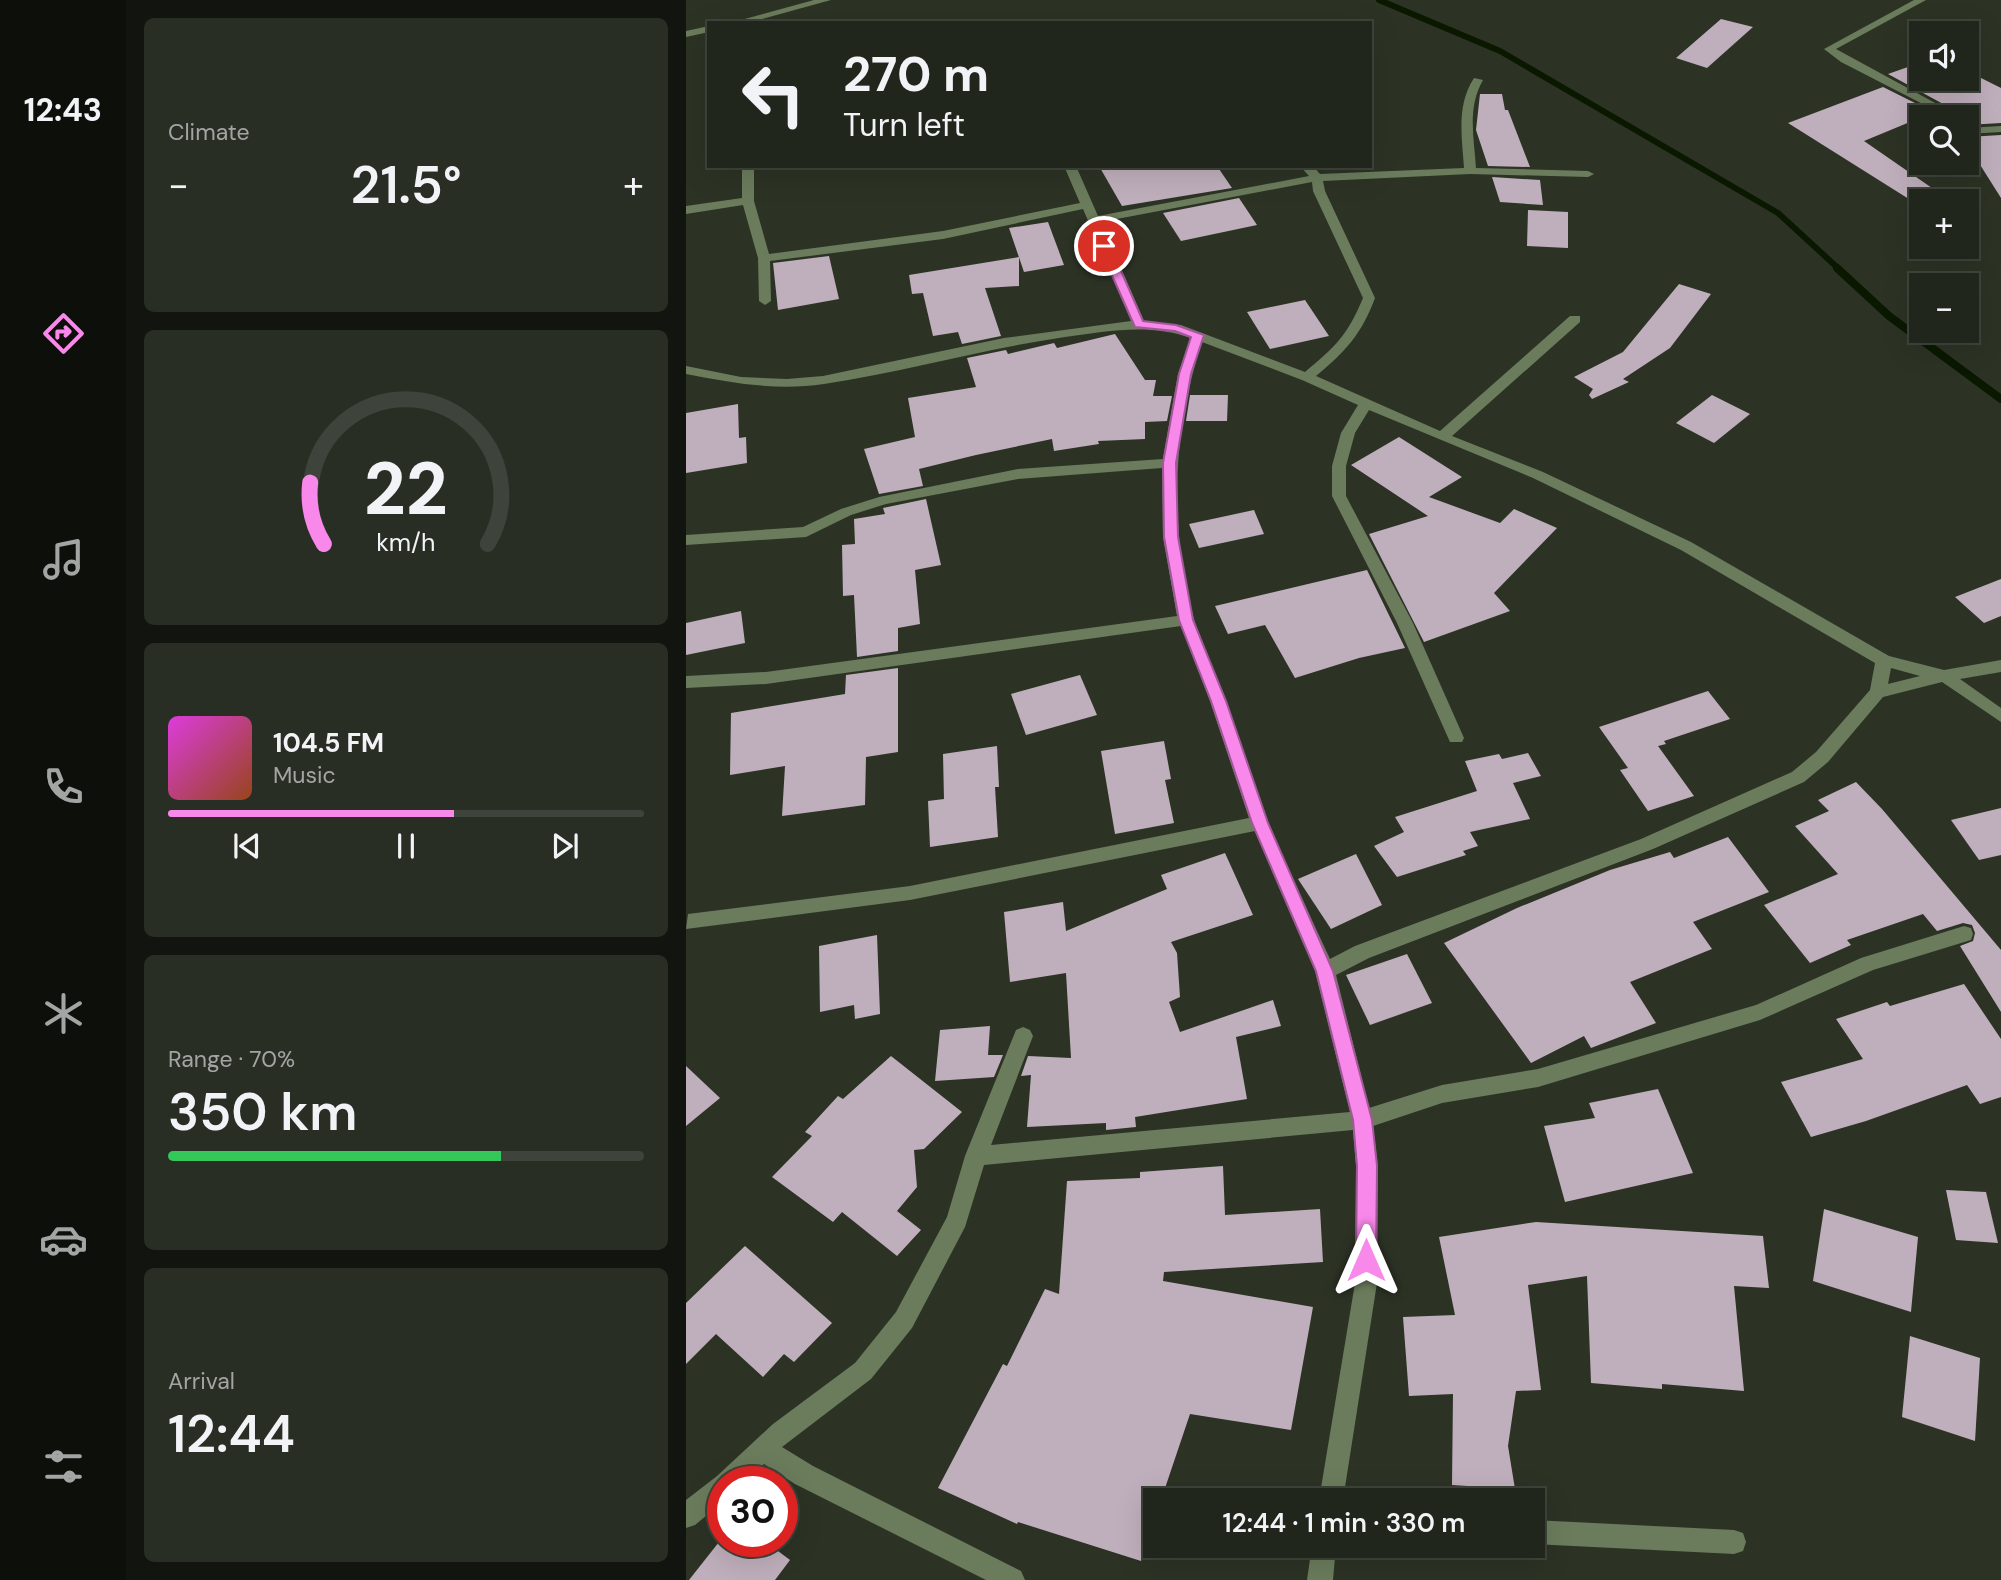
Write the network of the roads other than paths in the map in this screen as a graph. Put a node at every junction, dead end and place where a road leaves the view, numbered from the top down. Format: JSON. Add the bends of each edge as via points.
{"nodes":[{"id":1,"x":826,"y":0,"type":"edge"},
{"id":2,"x":1922,"y":0,"type":"edge"},
{"id":3,"x":743,"y":21,"type":"edge"},
{"id":4,"x":707,"y":29,"type":"edge"},
{"id":5,"x":686,"y":34,"type":"edge"},
{"id":6,"x":1478,"y":80,"type":"dead end"},
{"id":7,"x":1933,"y":105,"type":"edge"},
{"id":8,"x":2001,"y":129,"type":"edge"},
{"id":9,"x":1980,"y":130,"type":"edge"},
{"id":10,"x":748,"y":168,"type":"edge"},
{"id":11,"x":1071,"y":168,"type":"edge"},
{"id":12,"x":1308,"y":168,"type":"edge"},
{"id":13,"x":1470,"y":171,"type":"junction"},
{"id":14,"x":1588,"y":174,"type":"dead end"},
{"id":15,"x":1317,"y":178,"type":"junction"},
{"id":16,"x":748,"y":201,"type":"junction"},
{"id":17,"x":1086,"y":205,"type":"junction"},
{"id":18,"x":686,"y":210,"type":"edge"},
{"id":19,"x":1093,"y":220,"type":"junction"},
{"id":20,"x":764,"y":258,"type":"junction"},
{"id":21,"x":765,"y":301,"type":"dead end"},
{"id":22,"x":1575,"y":319,"type":"dead end"},
{"id":23,"x":1139,"y":324,"type":"junction"},
{"id":24,"x":1198,"y":335,"type":"junction"},
{"id":25,"x":686,"y":370,"type":"edge"},
{"id":26,"x":1307,"y":377,"type":"junction"},
{"id":27,"x":1366,"y":403,"type":"junction"},
{"id":28,"x":1442,"y":437,"type":"junction"},
{"id":29,"x":1169,"y":463,"type":"junction"},
{"id":30,"x":686,"y":540,"type":"edge"},
{"id":31,"x":1186,"y":620,"type":"junction"},
{"id":32,"x":1885,"y":661,"type":"junction"},
{"id":33,"x":2001,"y":666,"type":"edge"},
{"id":34,"x":1944,"y":676,"type":"junction"},
{"id":35,"x":686,"y":682,"type":"edge"},
{"id":36,"x":1878,"y":692,"type":"junction"},
{"id":37,"x":2001,"y":716,"type":"edge"},
{"id":38,"x":1456,"y":738,"type":"dead end"},
{"id":39,"x":1260,"y":823,"type":"junction"},
{"id":40,"x":688,"y":922,"type":"dead end"},
{"id":41,"x":1964,"y":934,"type":"dead end"},
{"id":42,"x":1325,"y":971,"type":"junction"},
{"id":43,"x":1024,"y":1036,"type":"dead end"},
{"id":44,"x":1362,"y":1120,"type":"junction"},
{"id":45,"x":976,"y":1156,"type":"junction"},
{"id":46,"x":763,"y":1449,"type":"junction"},
{"id":47,"x":744,"y":1466,"type":"edge"},
{"id":48,"x":1333,"y":1488,"type":"edge"},
{"id":49,"x":707,"y":1499,"type":"edge"},
{"id":50,"x":686,"y":1516,"type":"edge"},
{"id":51,"x":1545,"y":1533,"type":"edge"},
{"id":52,"x":1734,"y":1542,"type":"dead end"},
{"id":53,"x":1323,"y":1558,"type":"edge"},
{"id":54,"x":1012,"y":1580,"type":"edge"},
{"id":55,"x":1320,"y":1580,"type":"edge"}],
"edges":[{"from":1,"to":3,"type":"street"},
{"from":2,"to":7,"type":"street","via":[[1829,49]]},
{"from":4,"to":5,"type":"street"},
{"from":6,"to":13,"type":"street","via":[[1469,92]]},
{"from":8,"to":9,"type":"street"},
{"from":10,"to":16,"type":"street"},
{"from":11,"to":17,"type":"street"},
{"from":12,"to":15,"type":"street"},
{"from":13,"to":14,"type":"street"},
{"from":13,"to":15,"type":"street"},
{"from":15,"to":19,"type":"street"},
{"from":15,"to":26,"type":"street","via":[[1368,298],[1343,347]]},
{"from":16,"to":18,"type":"street"},
{"from":16,"to":20,"type":"street"},
{"from":17,"to":19,"type":"street"},
{"from":17,"to":20,"type":"street","via":[[943,235]]},
{"from":19,"to":23,"type":"street"},
{"from":20,"to":21,"type":"street"},
{"from":22,"to":28,"type":"street"},
{"from":23,"to":24,"type":"street"},
{"from":23,"to":25,"type":"street","via":[[1004,342],[823,380],[741,381]]},
{"from":24,"to":26,"type":"street"},
{"from":24,"to":29,"type":"street","via":[[1185,374]]},
{"from":26,"to":27,"type":"street"},
{"from":27,"to":28,"type":"street"},
{"from":27,"to":38,"type":"street","via":[[1348,433],[1339,466],[1339,496],[1405,623]]},
{"from":28,"to":32,"type":"street","via":[[1538,475],[1686,546]]},
{"from":29,"to":30,"type":"street","via":[[1018,474],[884,500],[806,532]]},
{"from":29,"to":31,"type":"street","via":[[1171,537]]},
{"from":31,"to":35,"type":"street","via":[[766,678]]},
{"from":31,"to":39,"type":"street"},
{"from":32,"to":34,"type":"street"},
{"from":32,"to":36,"type":"street"},
{"from":33,"to":34,"type":"street"},
{"from":34,"to":36,"type":"street"},
{"from":34,"to":37,"type":"street"},
{"from":36,"to":42,"type":"street","via":[[1822,757],[1798,777],[1647,844],[1362,952]]},
{"from":39,"to":40,"type":"street","via":[[910,893]]},
{"from":39,"to":42,"type":"street"},
{"from":41,"to":44,"type":"street","via":[[1868,964],[1759,1012],[1538,1078],[1442,1094]]},
{"from":42,"to":44,"type":"street"},
{"from":43,"to":45,"type":"street"},
{"from":44,"to":45,"type":"street"},
{"from":44,"to":48,"type":"street","via":[[1367,1166],[1366,1283]]},
{"from":45,"to":46,"type":"street","via":[[957,1220],[904,1320],[863,1371]]},
{"from":46,"to":47,"type":"street"},
{"from":46,"to":54,"type":"street","via":[[804,1475]]},
{"from":49,"to":50,"type":"street"},
{"from":51,"to":52,"type":"street"},
{"from":53,"to":55,"type":"street"}]}
